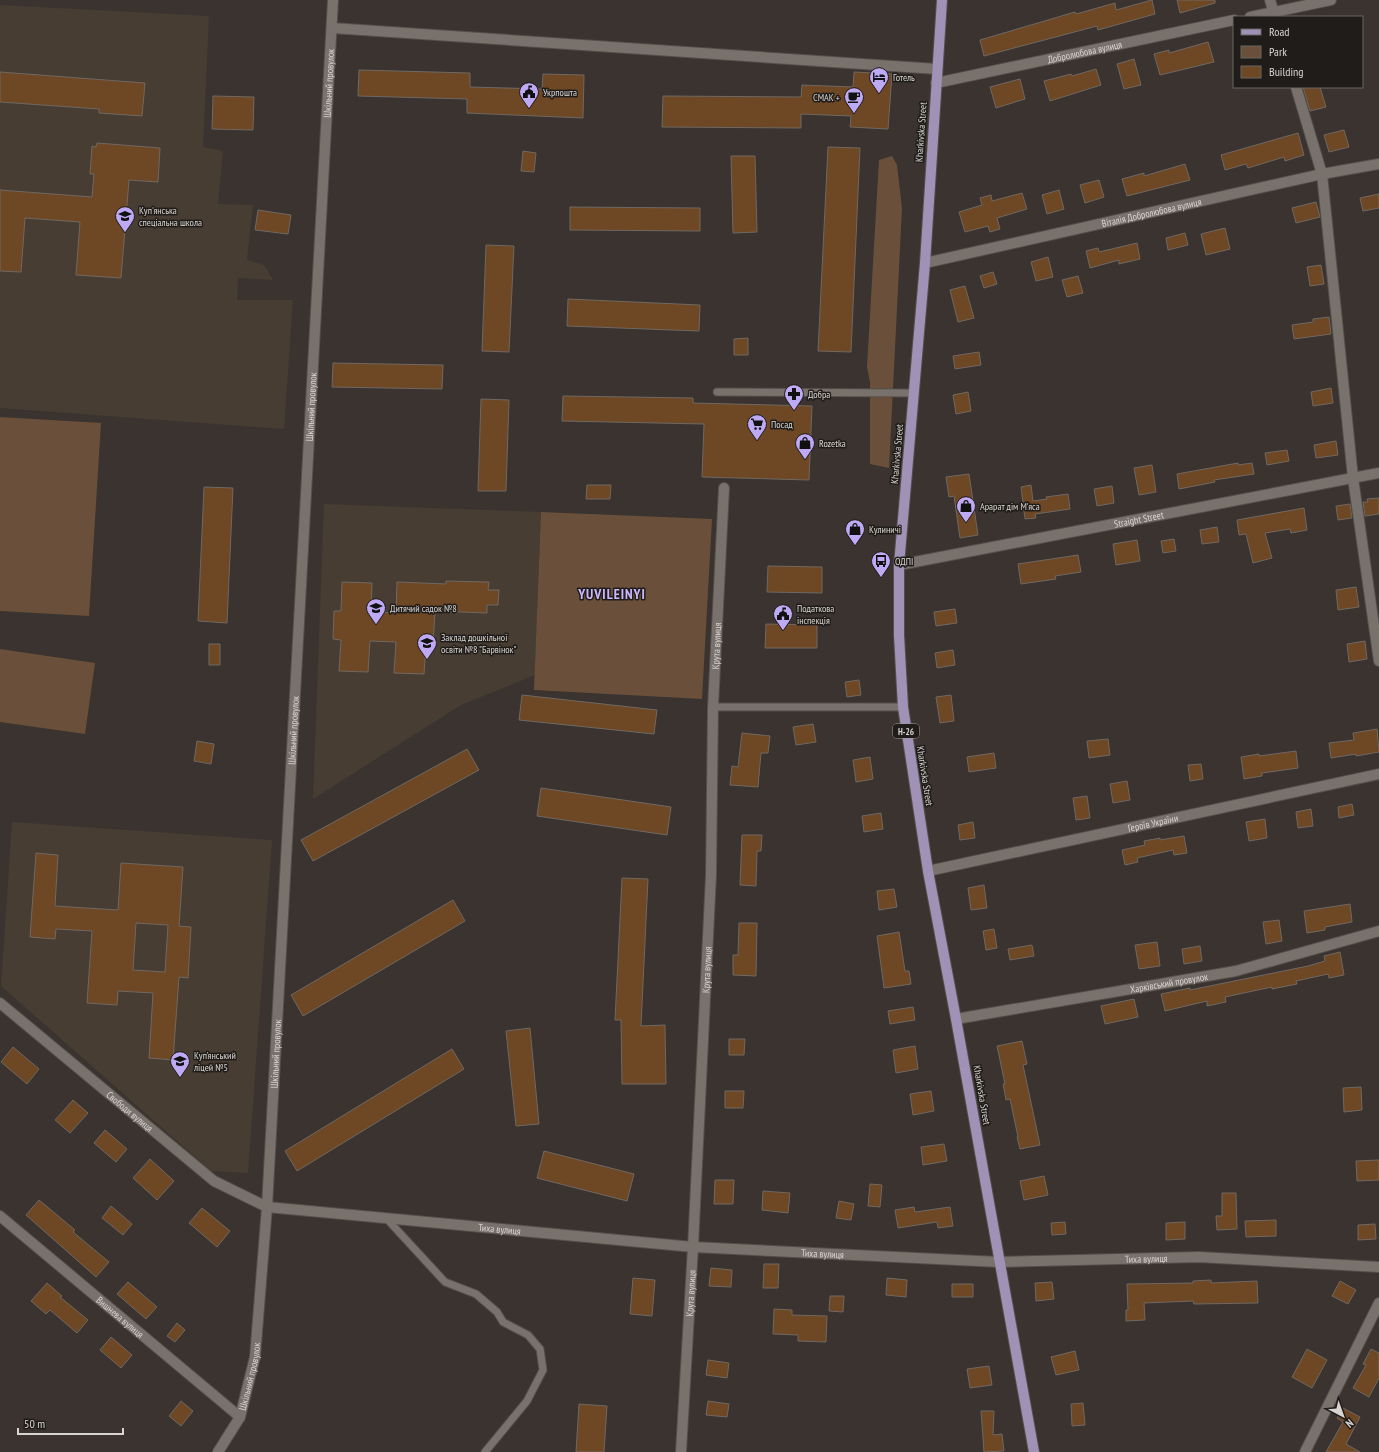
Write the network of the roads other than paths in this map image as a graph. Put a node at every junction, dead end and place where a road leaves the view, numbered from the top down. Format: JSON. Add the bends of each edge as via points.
{"nodes":[{"id":1,"x":333,"y":0,"type":"edge"},
{"id":2,"x":942,"y":0,"type":"edge"},
{"id":3,"x":1270,"y":0,"type":"edge"},
{"id":4,"x":1331,"y":0,"type":"edge"},
{"id":5,"x":1274,"y":15,"type":"edge"},
{"id":6,"x":1262,"y":16,"type":"edge"},
{"id":7,"x":1233,"y":20,"type":"edge"},
{"id":8,"x":332,"y":28,"type":"junction"},
{"id":9,"x":937,"y":69,"type":"junction"},
{"id":10,"x":936,"y":84,"type":"junction"},
{"id":11,"x":1296,"y":88,"type":"edge"},
{"id":12,"x":1379,"y":164,"type":"edge"},
{"id":13,"x":1322,"y":174,"type":"junction"},
{"id":14,"x":925,"y":263,"type":"junction"},
{"id":15,"x":717,"y":392,"type":"dead end"},
{"id":16,"x":914,"y":393,"type":"junction"},
{"id":17,"x":1379,"y":473,"type":"edge"},
{"id":18,"x":1353,"y":478,"type":"junction"},
{"id":19,"x":724,"y":488,"type":"dead end"},
{"id":20,"x":899,"y":565,"type":"junction"},
{"id":21,"x":1379,"y":661,"type":"edge"},
{"id":22,"x":713,"y":707,"type":"junction"},
{"id":23,"x":903,"y":707,"type":"junction"},
{"id":24,"x":1379,"y":774,"type":"edge"},
{"id":25,"x":928,"y":872,"type":"junction"},
{"id":26,"x":1379,"y":932,"type":"edge"},
{"id":27,"x":0,"y":1003,"type":"edge"},
{"id":28,"x":956,"y":1019,"type":"junction"},
{"id":29,"x":267,"y":1207,"type":"junction"},
{"id":30,"x":0,"y":1216,"type":"edge"},
{"id":31,"x":386,"y":1218,"type":"junction"},
{"id":32,"x":693,"y":1248,"type":"junction"},
{"id":33,"x":999,"y":1262,"type":"junction"},
{"id":34,"x":1379,"y":1267,"type":"edge"},
{"id":35,"x":1379,"y":1303,"type":"edge"},
{"id":36,"x":240,"y":1416,"type":"junction"},
{"id":37,"x":218,"y":1452,"type":"edge"},
{"id":38,"x":485,"y":1452,"type":"edge"},
{"id":39,"x":681,"y":1452,"type":"edge"},
{"id":40,"x":1034,"y":1452,"type":"edge"},
{"id":41,"x":1305,"y":1452,"type":"edge"}],
"edges":[{"from":1,"to":8,"type":"street","name":"Шкільний провулок"},
{"from":2,"to":9,"type":"main road","name":"Kharkivska Street","number":"Н-26"},
{"from":3,"to":5,"type":"street"},
{"from":4,"to":5,"type":"street"},
{"from":5,"to":6,"type":"street"},
{"from":7,"to":10,"type":"street","name":"Добролюбова вулиця"},
{"from":8,"to":9,"type":"street"},
{"from":8,"to":29,"type":"street","name":"Шкільний провулок"},
{"from":9,"to":10,"type":"main road","name":"Kharkivska Street","number":"Н-26"},
{"from":10,"to":14,"type":"main road","name":"Kharkivska Street","number":"Н-26"},
{"from":11,"to":13,"type":"street"},
{"from":12,"to":13,"type":"street","name":"Віталія Добролюбова вулиця"},
{"from":13,"to":14,"type":"street","name":"Віталія Добролюбова вулиця"},
{"from":13,"to":18,"type":"street"},
{"from":14,"to":16,"type":"main road","name":"Kharkivska Street","number":"Н-26"},
{"from":15,"to":16,"type":"lane"},
{"from":16,"to":20,"type":"main road","name":"Kharkivska Street","number":"Н-26"},
{"from":17,"to":18,"type":"street","name":"Straight Street"},
{"from":18,"to":20,"type":"street","name":"Straight Street"},
{"from":18,"to":21,"type":"street"},
{"from":19,"to":22,"type":"street","name":"Крута вулиця"},
{"from":20,"to":23,"type":"main road","name":"Kharkivska Street","number":"Н-26"},
{"from":22,"to":23,"type":"lane"},
{"from":22,"to":32,"type":"street","name":"Крута вулиця","via":[[711,875]]},
{"from":23,"to":25,"type":"main road","name":"Kharkivska Street","number":"Н-26"},
{"from":24,"to":25,"type":"street","name":"Героїв України"},
{"from":25,"to":28,"type":"main road","name":"Kharkivska Street","number":"Н-26"},
{"from":26,"to":28,"type":"street","name":"Харківський провулок","via":[[1236,971]]},
{"from":27,"to":29,"type":"street","name":"Свободи вулиця","via":[[214,1181]]},
{"from":28,"to":33,"type":"main road","name":"Kharkivska Street","number":"Н-26"},
{"from":29,"to":31,"type":"street","name":"Тиха вулиця"},
{"from":29,"to":36,"type":"street","name":"Шкільний провулок","via":[[255,1357]]},
{"from":30,"to":36,"type":"street","name":"Вишнева вулиця"},
{"from":31,"to":32,"type":"street","name":"Тиха вулиця"},
{"from":31,"to":38,"type":"lane","via":[[445,1282],[476,1294],[497,1312],[504,1322],[528,1335],[540,1349],[543,1370],[527,1401]]},
{"from":32,"to":33,"type":"street","name":"Тиха вулиця"},
{"from":32,"to":39,"type":"street","name":"Крута вулиця"},
{"from":33,"to":34,"type":"street","name":"Тиха вулиця","via":[[1199,1257]]},
{"from":33,"to":40,"type":"main road","name":"Kharkivska Street","number":"Н-26"},
{"from":35,"to":41,"type":"street"},
{"from":36,"to":37,"type":"street","name":"Шкільний провулок"}]}
